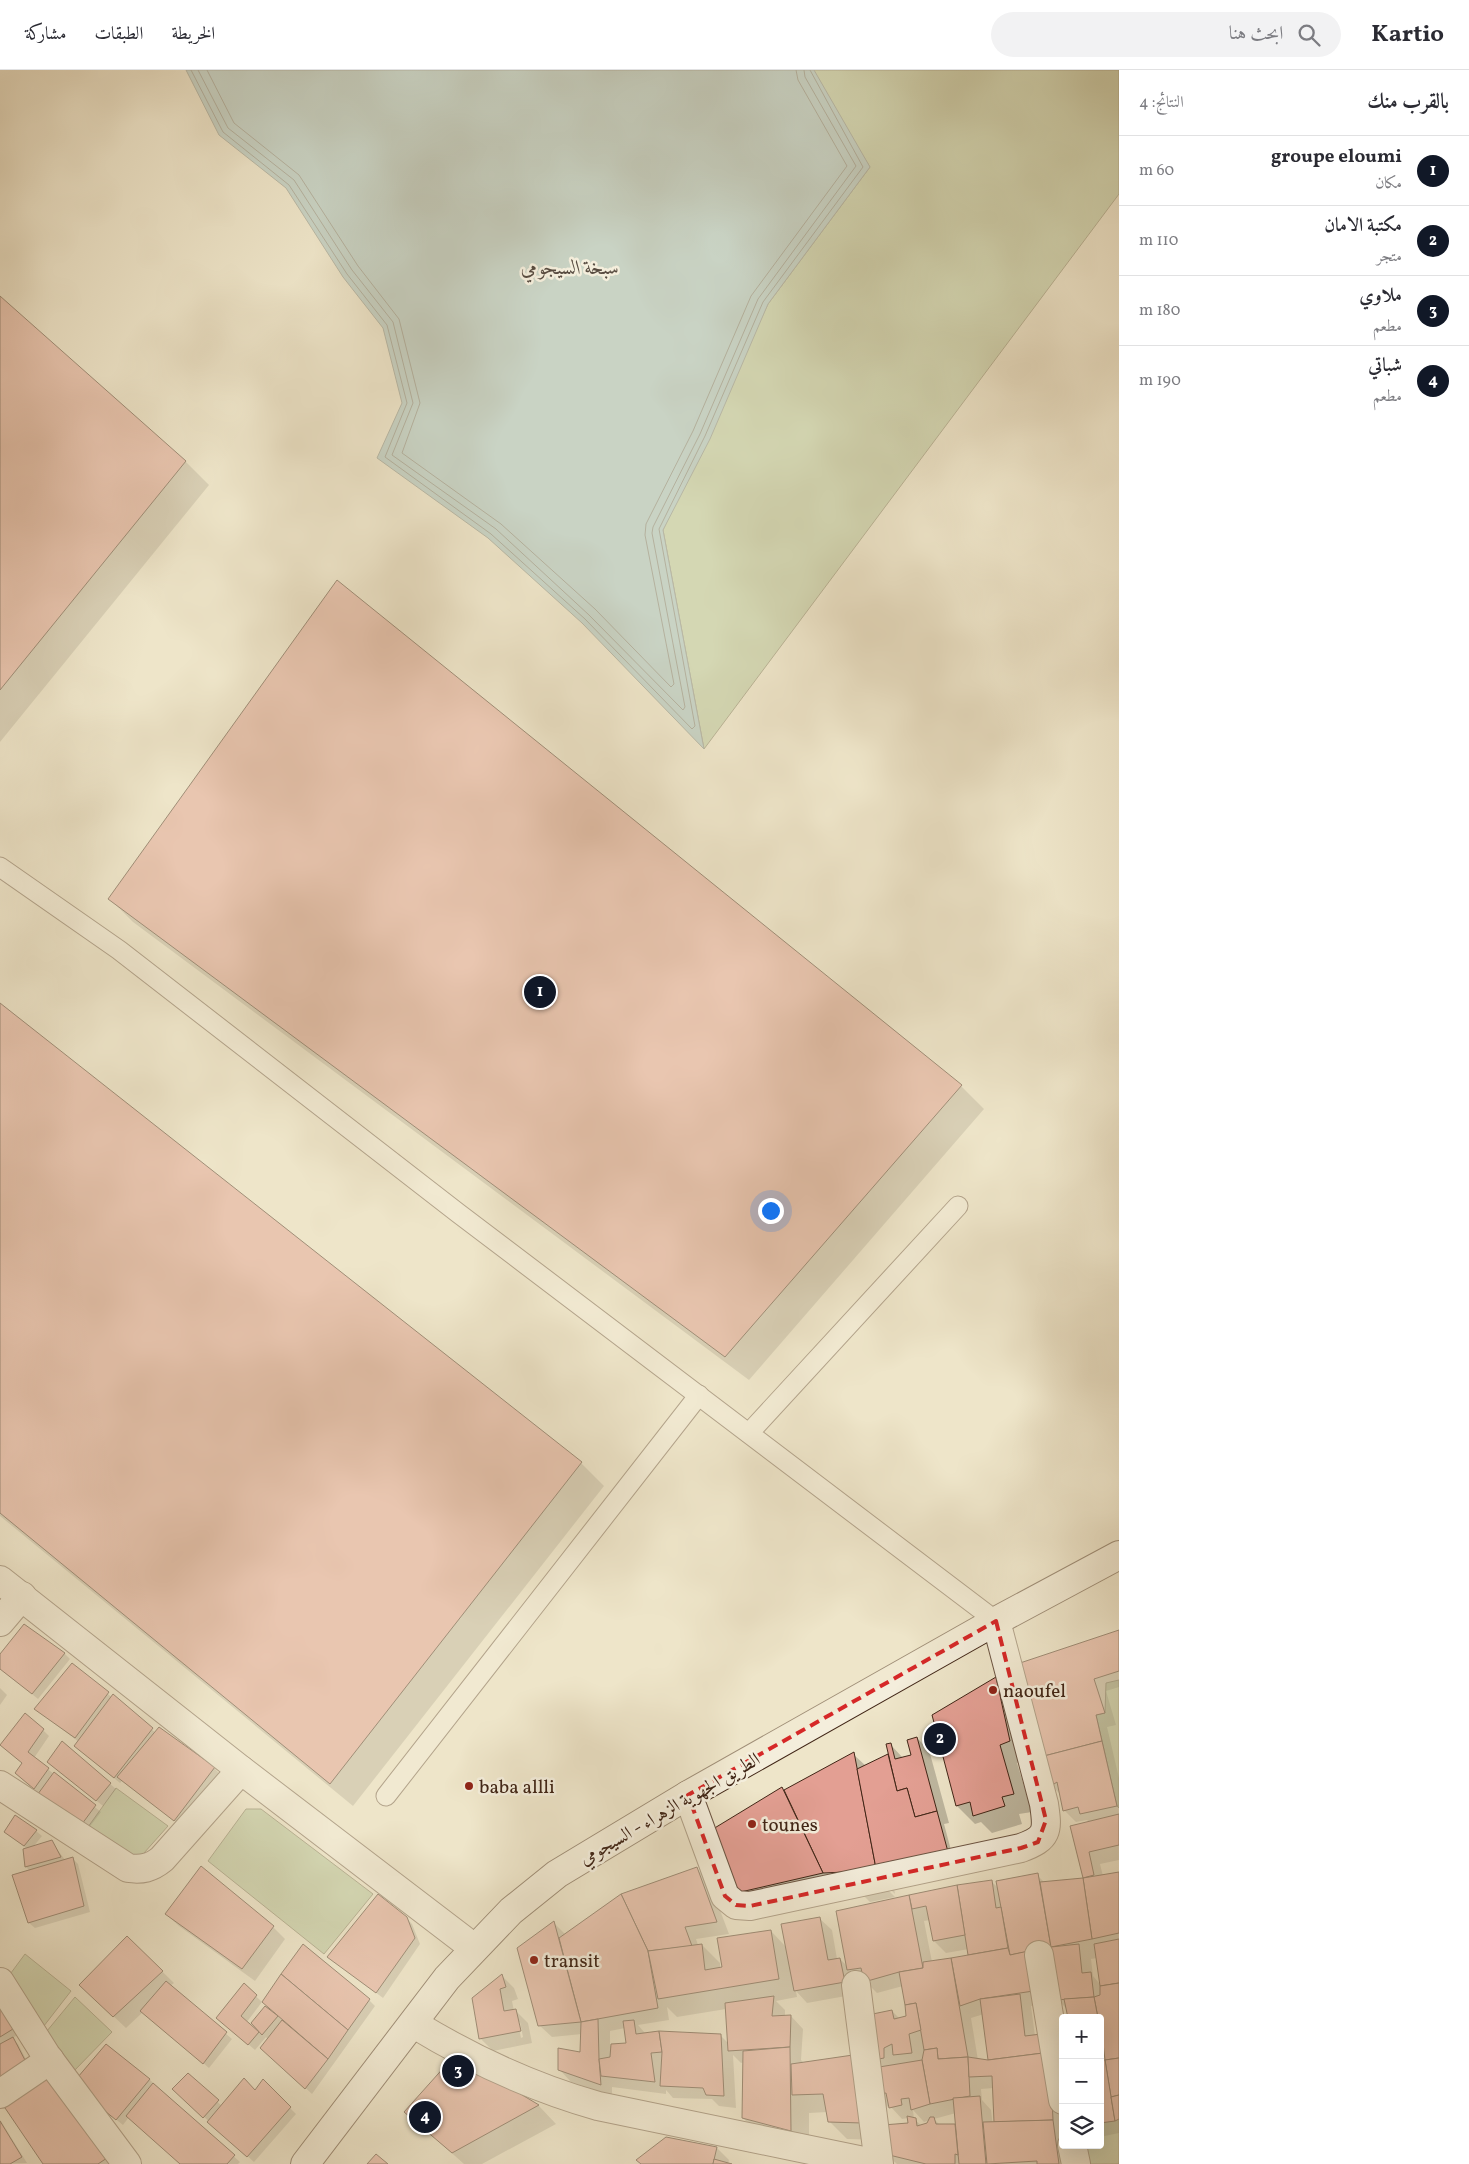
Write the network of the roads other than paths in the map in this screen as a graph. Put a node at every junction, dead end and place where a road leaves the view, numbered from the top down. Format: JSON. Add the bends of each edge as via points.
{"nodes":[{"id":1,"x":0,"y":867,"type":"edge"},
{"id":2,"x":958,"y":1206,"type":"dead end"},
{"id":3,"x":699,"y":1395,"type":"junction"},
{"id":4,"x":749,"y":1432,"type":"junction"},
{"id":5,"x":1119,"y":1555,"type":"edge"},
{"id":6,"x":0,"y":1580,"type":"edge"},
{"id":7,"x":22,"y":1596,"type":"junction"},
{"id":8,"x":996,"y":1621,"type":"junction"},
{"id":9,"x":0,"y":1622,"type":"edge"},
{"id":10,"x":241,"y":1770,"type":"junction"},
{"id":11,"x":0,"y":1785,"type":"edge"},
{"id":12,"x":688,"y":1795,"type":"junction"},
{"id":13,"x":386,"y":1796,"type":"dead end"},
{"id":14,"x":474,"y":1948,"type":"junction"},
{"id":15,"x":1039,"y":1955,"type":"dead end"},
{"id":16,"x":0,"y":1982,"type":"edge"},
{"id":17,"x":856,"y":1985,"type":"dead end"},
{"id":18,"x":414,"y":2024,"type":"junction"},
{"id":19,"x":50,"y":2060,"type":"junction"},
{"id":20,"x":1059,"y":2076,"type":"edge"},
{"id":21,"x":0,"y":2094,"type":"edge"},
{"id":22,"x":1073,"y":2149,"type":"edge"},
{"id":23,"x":127,"y":2164,"type":"edge"},
{"id":24,"x":305,"y":2164,"type":"edge"},
{"id":25,"x":878,"y":2164,"type":"edge"},
{"id":26,"x":1076,"y":2164,"type":"edge"}],
"edges":[{"from":1,"to":3,"type":"lane","via":[[119,950]]},
{"from":2,"to":4,"type":"lane"},
{"from":3,"to":4,"type":"lane"},
{"from":3,"to":13,"type":"lane"},
{"from":4,"to":8,"type":"lane"},
{"from":5,"to":8,"type":"street","name":"الطريق الجهوية الزهراء - السيجومي"},
{"from":6,"to":7,"type":"street"},
{"from":7,"to":9,"type":"street"},
{"from":7,"to":10,"type":"street"},
{"from":8,"to":12,"type":"street","name":"الطريق الجهوية الزهراء - السيجومي"},
{"from":8,"to":12,"type":"street","via":[[1044,1804],[1044,1834],[1038,1842],[750,1906],[736,1905],[724,1896]]},
{"from":10,"to":11,"type":"street","via":[[162,1859],[155,1865],[140,1869],[128,1868]]},
{"from":10,"to":14,"type":"street"},
{"from":12,"to":14,"type":"street","name":"الطريق الجهوية الزهراء - السيجومي","via":[[557,1874],[510,1911]]},
{"from":14,"to":18,"type":"street","name":"الطريق الجهوية الزهراء - السيجومي","via":[[447,1978]]},
{"from":15,"to":20,"type":"street"},
{"from":16,"to":19,"type":"street"},
{"from":17,"to":25,"type":"street"},
{"from":18,"to":24,"type":"street","name":"الطريق الجهوية الزهراء - السيجومي"},
{"from":18,"to":25,"type":"street","via":[[457,2050],[555,2094],[598,2106]]},
{"from":19,"to":21,"type":"street"},
{"from":19,"to":23,"type":"street"},
{"from":22,"to":26,"type":"street"}]}
